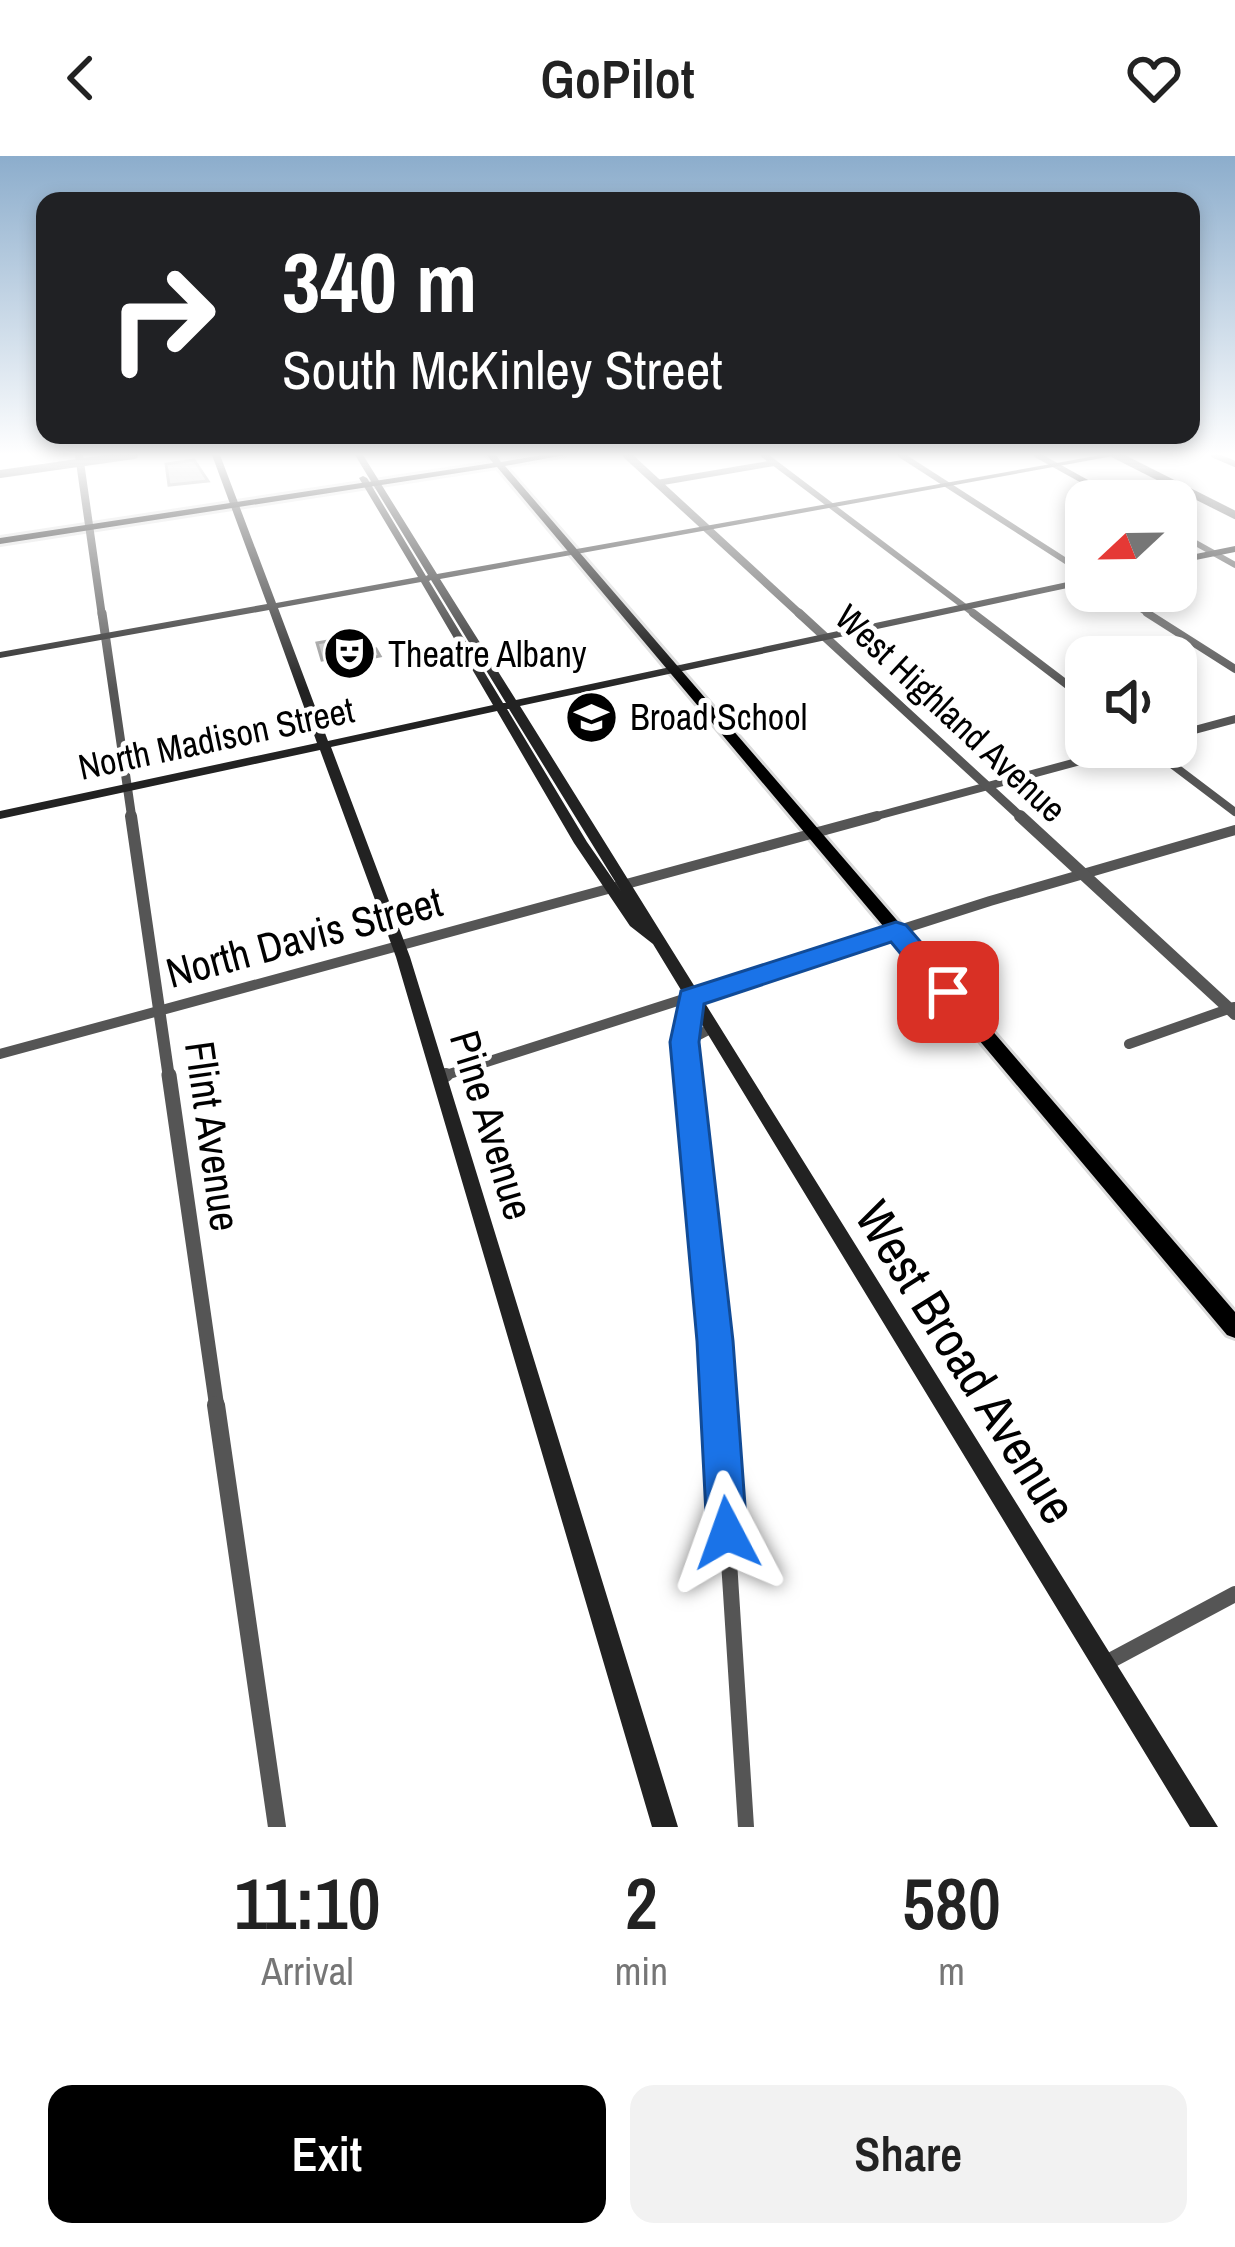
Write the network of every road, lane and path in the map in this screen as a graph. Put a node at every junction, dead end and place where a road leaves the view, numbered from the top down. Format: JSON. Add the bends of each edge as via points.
{"nodes":[{"id":1,"x":57,"y":533,"type":"edge"},
{"id":2,"x":90,"y":533,"type":"edge"},
{"id":3,"x":245,"y":533,"type":"edge"},
{"id":4,"x":402,"y":533,"type":"edge"},
{"id":5,"x":558,"y":533,"type":"edge"},
{"id":6,"x":684,"y":533,"type":"edge"},
{"id":7,"x":711,"y":533,"type":"edge"},
{"id":8,"x":867,"y":533,"type":"edge"},
{"id":9,"x":1019,"y":533,"type":"edge"},
{"id":10,"x":0,"y":542,"type":"edge"},
{"id":11,"x":1197,"y":544,"type":"edge"},
{"id":12,"x":1235,"y":549,"type":"edge"},
{"id":13,"x":575,"y":552,"type":"junction"},
{"id":14,"x":1213,"y":553,"type":"junction"},
{"id":15,"x":1197,"y":556,"type":"edge"},
{"id":16,"x":1065,"y":564,"type":"edge"},
{"id":17,"x":1235,"y":566,"type":"edge"},
{"id":18,"x":429,"y":578,"type":"junction"},
{"id":19,"x":1065,"y":583,"type":"edge"},
{"id":20,"x":272,"y":606,"type":"junction"},
{"id":21,"x":963,"y":607,"type":"junction"},
{"id":22,"x":1145,"y":612,"type":"edge"},
{"id":23,"x":105,"y":636,"type":"junction"},
{"id":24,"x":824,"y":637,"type":"junction"},
{"id":25,"x":0,"y":656,"type":"edge"},
{"id":26,"x":674,"y":669,"type":"junction"},
{"id":27,"x":1235,"y":669,"type":"edge"},
{"id":28,"x":1065,"y":683,"type":"edge"},
{"id":29,"x":515,"y":704,"type":"junction"},
{"id":30,"x":499,"y":706,"type":"junction"},
{"id":31,"x":1235,"y":719,"type":"edge"},
{"id":32,"x":1197,"y":729,"type":"edge"},
{"id":33,"x":323,"y":745,"type":"junction"},
{"id":34,"x":1065,"y":765,"type":"edge"},
{"id":35,"x":1177,"y":768,"type":"edge"},
{"id":36,"x":986,"y":786,"type":"junction"},
{"id":37,"x":127,"y":788,"type":"junction"},
{"id":38,"x":1235,"y":812,"type":"edge"},
{"id":39,"x":0,"y":815,"type":"edge"},
{"id":40,"x":1235,"y":830,"type":"edge"},
{"id":41,"x":812,"y":832,"type":"junction"},
{"id":42,"x":1083,"y":875,"type":"junction"},
{"id":43,"x":626,"y":884,"type":"junction"},
{"id":44,"x":610,"y":888,"type":"junction"},
{"id":45,"x":896,"y":931,"type":"junction"},
{"id":46,"x":655,"y":941,"type":"junction"},
{"id":47,"x":399,"y":946,"type":"junction"},
{"id":48,"x":691,"y":998,"type":"junction"},
{"id":49,"x":1233,"y":1010,"type":"edge"},
{"id":50,"x":159,"y":1012,"type":"junction"},
{"id":51,"x":710,"y":1029,"type":"junction"},
{"id":52,"x":685,"y":1042,"type":"junction"},
{"id":53,"x":1130,"y":1044,"type":"dead end"},
{"id":54,"x":0,"y":1054,"type":"edge"},
{"id":55,"x":440,"y":1078,"type":"junction"},
{"id":56,"x":1235,"y":1328,"type":"edge"},
{"id":57,"x":1235,"y":1594,"type":"edge"},
{"id":58,"x":1104,"y":1664,"type":"junction"},
{"id":59,"x":748,"y":1825,"type":"edge"},
{"id":60,"x":277,"y":1827,"type":"edge"},
{"id":61,"x":665,"y":1827,"type":"edge"},
{"id":62,"x":1205,"y":1827,"type":"edge"}],
"edges":[{"from":1,"to":10,"type":"main road"},
{"from":2,"to":23,"type":"street","name":"Flint Avenue"},
{"from":3,"to":20,"type":"main road","name":"Pine Avenue"},
{"from":4,"to":18,"type":"main road","name":"West Broad Avenue"},
{"from":5,"to":13,"type":"main road"},
{"from":6,"to":13,"type":"main road"},
{"from":7,"to":24,"type":"street","name":"West Highland Avenue"},
{"from":8,"to":21,"type":"street"},
{"from":9,"to":16,"type":"street"},
{"from":11,"to":14,"type":"street"},
{"from":12,"to":14,"type":"main road"},
{"from":13,"to":18,"type":"main road"},
{"from":13,"to":26,"type":"main road"},
{"from":14,"to":15,"type":"main road"},
{"from":14,"to":17,"type":"street"},
{"from":18,"to":20,"type":"main road"},
{"from":18,"to":29,"type":"main road","name":"West Broad Avenue"},
{"from":18,"to":30,"type":"main road","name":"West Broad Avenue"},
{"from":19,"to":21,"type":"main road","name":"North Madison Street"},
{"from":20,"to":23,"type":"main road"},
{"from":20,"to":33,"type":"main road","name":"Pine Avenue"},
{"from":21,"to":24,"type":"main road","name":"North Madison Street"},
{"from":21,"to":28,"type":"street"},
{"from":22,"to":27,"type":"street"},
{"from":23,"to":25,"type":"main road"},
{"from":23,"to":37,"type":"street","name":"Flint Avenue"},
{"from":24,"to":26,"type":"main road","name":"North Madison Street"},
{"from":24,"to":36,"type":"street","name":"West Highland Avenue"},
{"from":26,"to":29,"type":"main road","name":"North Madison Street"},
{"from":26,"to":41,"type":"main road"},
{"from":29,"to":30,"type":"main road","name":"North Madison Street"},
{"from":29,"to":43,"type":"main road","name":"West Broad Avenue"},
{"from":30,"to":33,"type":"main road","name":"North Madison Street"},
{"from":30,"to":44,"type":"main road","name":"West Broad Avenue"},
{"from":31,"to":32,"type":"street"},
{"from":33,"to":37,"type":"main road","name":"North Madison Street"},
{"from":33,"to":47,"type":"main road","name":"Pine Avenue"},
{"from":34,"to":36,"type":"street","name":"North Davis Street"},
{"from":35,"to":38,"type":"street"},
{"from":36,"to":41,"type":"street","name":"North Davis Street"},
{"from":36,"to":42,"type":"street","name":"West Highland Avenue"},
{"from":37,"to":39,"type":"main road","name":"North Madison Street"},
{"from":37,"to":50,"type":"street","name":"Flint Avenue"},
{"from":40,"to":42,"type":"street"},
{"from":41,"to":43,"type":"street","name":"North Davis Street"},
{"from":41,"to":45,"type":"main road"},
{"from":42,"to":45,"type":"street"},
{"from":42,"to":49,"type":"street","name":"West Highland Avenue"},
{"from":43,"to":44,"type":"street","name":"North Davis Street"},
{"from":43,"to":46,"type":"main road","name":"West Broad Avenue"},
{"from":44,"to":46,"type":"main road","name":"West Broad Avenue"},
{"from":44,"to":47,"type":"street","name":"North Davis Street"},
{"from":45,"to":48,"type":"street"},
{"from":45,"to":56,"type":"main road"},
{"from":46,"to":48,"type":"main road","name":"West Broad Avenue"},
{"from":47,"to":50,"type":"street","name":"North Davis Street"},
{"from":47,"to":55,"type":"main road","name":"Pine Avenue"},
{"from":48,"to":51,"type":"main road","name":"West Broad Avenue"},
{"from":48,"to":52,"type":"street"},
{"from":48,"to":55,"type":"street"},
{"from":49,"to":53,"type":"street"},
{"from":50,"to":54,"type":"street","name":"North Davis Street"},
{"from":50,"to":60,"type":"street","name":"Flint Avenue"},
{"from":51,"to":52,"type":"street"},
{"from":51,"to":58,"type":"main road","name":"West Broad Avenue"},
{"from":52,"to":59,"type":"street"},
{"from":55,"to":61,"type":"main road","name":"Pine Avenue"},
{"from":57,"to":58,"type":"street"},
{"from":58,"to":62,"type":"main road","name":"West Broad Avenue"}]}
